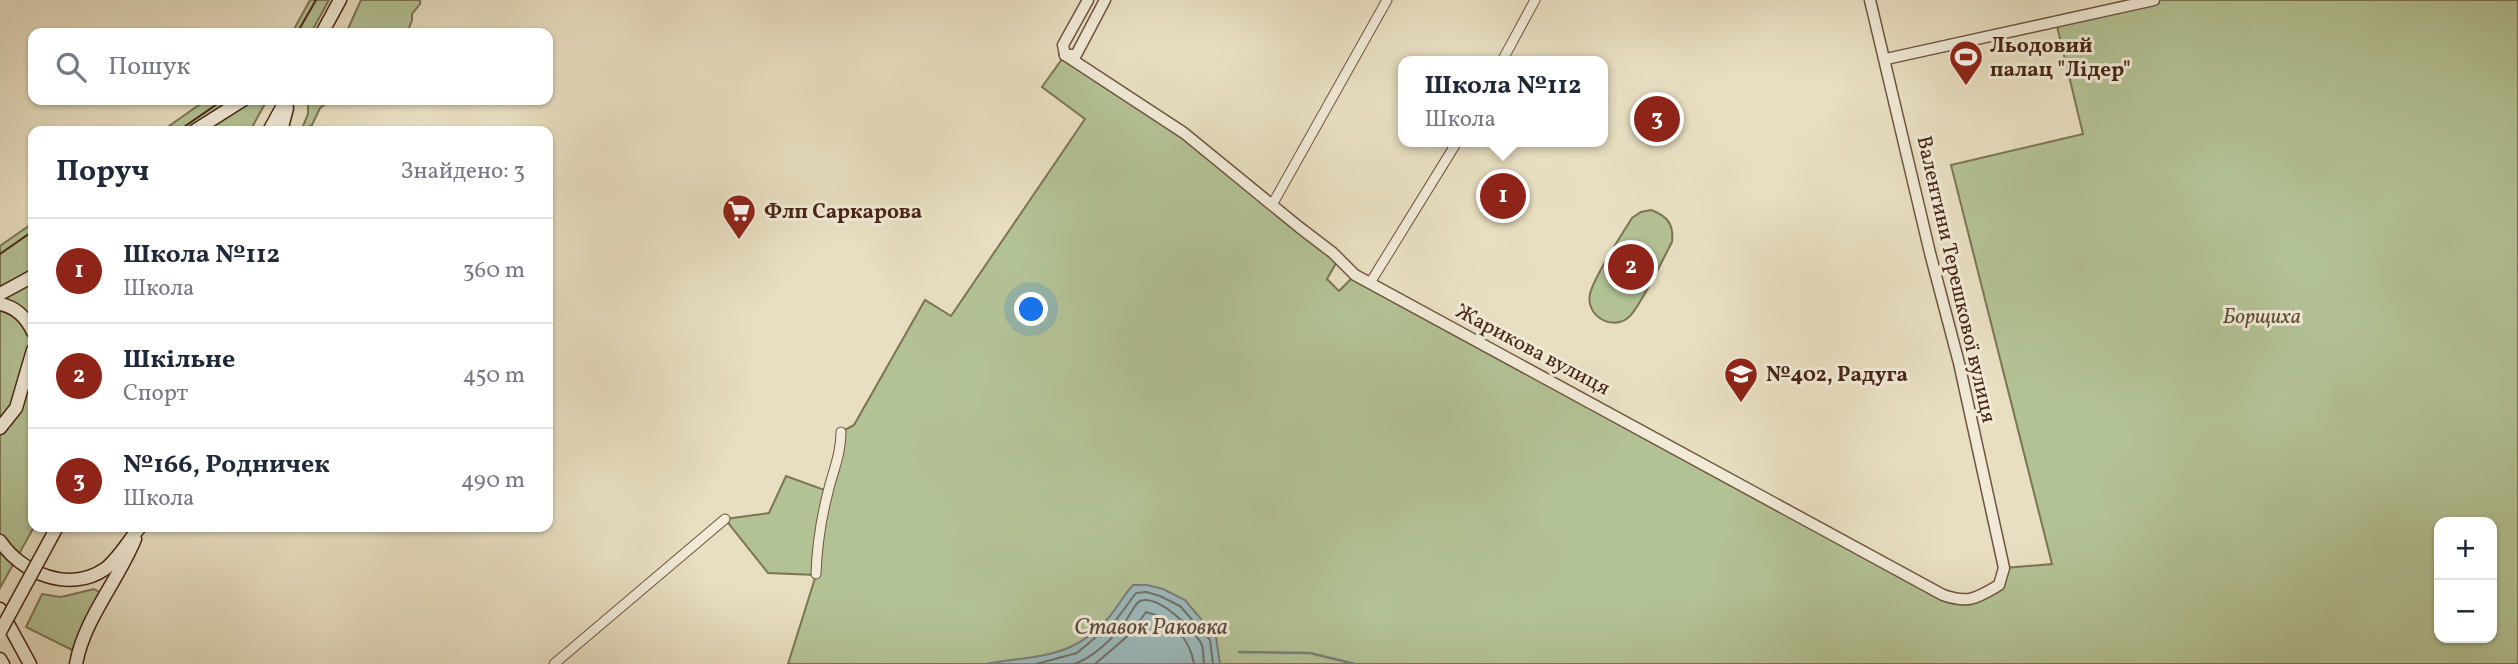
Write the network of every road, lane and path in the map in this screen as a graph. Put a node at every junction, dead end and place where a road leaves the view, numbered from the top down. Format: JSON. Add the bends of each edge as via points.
{"nodes":[{"id":1,"x":340,"y":0,"type":"edge"},
{"id":2,"x":1088,"y":0,"type":"edge"},
{"id":3,"x":1105,"y":0,"type":"edge"},
{"id":4,"x":1387,"y":0,"type":"edge"},
{"id":5,"x":1535,"y":0,"type":"edge"},
{"id":6,"x":1870,"y":0,"type":"edge"},
{"id":7,"x":2154,"y":0,"type":"edge"},
{"id":8,"x":325,"y":28,"type":"edge"},
{"id":9,"x":1065,"y":55,"type":"junction"},
{"id":10,"x":1505,"y":56,"type":"edge"},
{"id":11,"x":1886,"y":59,"type":"junction"},
{"id":12,"x":235,"y":105,"type":"edge"},
{"id":13,"x":285,"y":105,"type":"edge"},
{"id":14,"x":287,"y":105,"type":"edge"},
{"id":15,"x":202,"y":126,"type":"edge"},
{"id":16,"x":272,"y":126,"type":"edge"},
{"id":17,"x":282,"y":126,"type":"edge"},
{"id":18,"x":1454,"y":147,"type":"edge"},
{"id":19,"x":1272,"y":205,"type":"junction"},
{"id":20,"x":28,"y":279,"type":"edge"},
{"id":21,"x":1370,"y":283,"type":"junction"},
{"id":22,"x":0,"y":294,"type":"edge"},
{"id":23,"x":0,"y":304,"type":"edge"},
{"id":24,"x":28,"y":325,"type":"edge"},
{"id":25,"x":28,"y":367,"type":"edge"},
{"id":26,"x":28,"y":387,"type":"edge"},
{"id":27,"x":16,"y":408,"type":"junction"},
{"id":28,"x":0,"y":428,"type":"edge"},
{"id":29,"x":841,"y":432,"type":"dead end"},
{"id":30,"x":0,"y":440,"type":"edge"},
{"id":31,"x":726,"y":519,"type":"dead end"},
{"id":32,"x":54,"y":532,"type":"edge"},
{"id":33,"x":136,"y":532,"type":"edge"},
{"id":34,"x":138,"y":532,"type":"edge"},
{"id":35,"x":0,"y":541,"type":"edge"},
{"id":36,"x":2004,"y":568,"type":"joint"},
{"id":37,"x":816,"y":575,"type":"dead end"},
{"id":38,"x":0,"y":609,"type":"edge"},
{"id":39,"x":0,"y":632,"type":"edge"},
{"id":40,"x":0,"y":659,"type":"edge"},
{"id":41,"x":3,"y":664,"type":"edge"},
{"id":42,"x":30,"y":664,"type":"edge"},
{"id":43,"x":76,"y":664,"type":"edge"},
{"id":44,"x":554,"y":664,"type":"edge"}],
"edges":[{"from":1,"to":8,"type":"main road"},
{"from":2,"to":9,"type":"street","via":[[1063,45]]},
{"from":3,"to":9,"type":"street","via":[[1076,55]]},
{"from":4,"to":19,"type":"street"},
{"from":5,"to":10,"type":"street"},
{"from":6,"to":11,"type":"street","name":"Валентини Терешкової вулиця"},
{"from":7,"to":11,"type":"street"},
{"from":9,"to":19,"type":"street","name":"Жарикова вулиця","via":[[1184,133]]},
{"from":11,"to":36,"type":"street","name":"Валентини Терешкової вулиця"},
{"from":12,"to":15,"type":"main road"},
{"from":13,"to":16,"type":"main road"},
{"from":14,"to":17,"type":"main road"},
{"from":18,"to":21,"type":"street"},
{"from":19,"to":21,"type":"street","name":"Жарикова вулиця"},
{"from":20,"to":22,"type":"main road"},
{"from":21,"to":36,"type":"street","name":"Жарикова вулиця","via":[[1943,595],[1973,600],[1999,585]]},
{"from":23,"to":24,"type":"main road","via":[[19,312]]},
{"from":25,"to":27,"type":"main road"},
{"from":26,"to":27,"type":"main road"},
{"from":27,"to":28,"type":"main road"},
{"from":27,"to":30,"type":"main road"},
{"from":29,"to":37,"type":"street","via":[[841,450],[817,542]]},
{"from":31,"to":44,"type":"street"},
{"from":32,"to":39,"type":"main road","bridge":true},
{"from":33,"to":35,"type":"main road","via":[[107,567],[73,581],[56,580],[30,568]]},
{"from":34,"to":43,"type":"main road","via":[[87,630]]},
{"from":38,"to":42,"type":"main road"},
{"from":40,"to":41,"type":"main road"}]}
